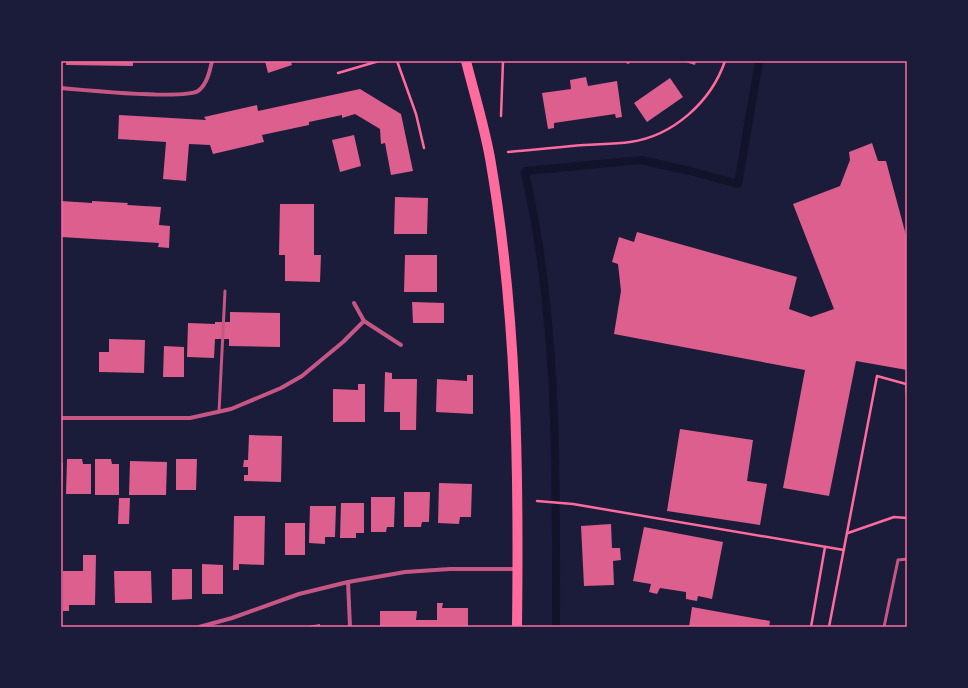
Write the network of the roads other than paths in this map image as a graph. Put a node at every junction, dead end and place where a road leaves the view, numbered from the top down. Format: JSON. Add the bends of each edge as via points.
{"nodes":[{"id":1,"x":212,"y":61,"type":"edge"},
{"id":2,"x":466,"y":61,"type":"edge"},
{"id":3,"x":61,"y":88,"type":"edge"},
{"id":4,"x":225,"y":291,"type":"dead end"},
{"id":5,"x":354,"y":303,"type":"dead end"},
{"id":6,"x":364,"y":322,"type":"junction"},
{"id":7,"x":401,"y":345,"type":"dead end"},
{"id":8,"x":219,"y":412,"type":"junction"},
{"id":9,"x":61,"y":418,"type":"edge"},
{"id":10,"x":907,"y":559,"type":"edge"},
{"id":11,"x":518,"y":569,"type":"junction"},
{"id":12,"x":348,"y":582,"type":"junction"},
{"id":13,"x":199,"y":627,"type":"edge"},
{"id":14,"x":350,"y":627,"type":"edge"},
{"id":15,"x":517,"y":627,"type":"edge"},
{"id":16,"x":884,"y":627,"type":"edge"}],
"edges":[{"from":1,"to":3,"type":"street","via":[[204,84],[198,91],[187,94]]},
{"from":2,"to":11,"type":"main road","via":[[490,156],[509,297],[516,409]]},
{"from":4,"to":8,"type":"lane"},
{"from":5,"to":6,"type":"street"},
{"from":6,"to":7,"type":"street"},
{"from":6,"to":8,"type":"street","via":[[302,376],[281,388]]},
{"from":8,"to":9,"type":"street","via":[[190,418]]},
{"from":10,"to":16,"type":"lane","via":[[898,560]]},
{"from":11,"to":12,"type":"street","via":[[450,569]]},
{"from":11,"to":15,"type":"main road"},
{"from":12,"to":13,"type":"street","via":[[299,594]]},
{"from":12,"to":14,"type":"street"}]}
